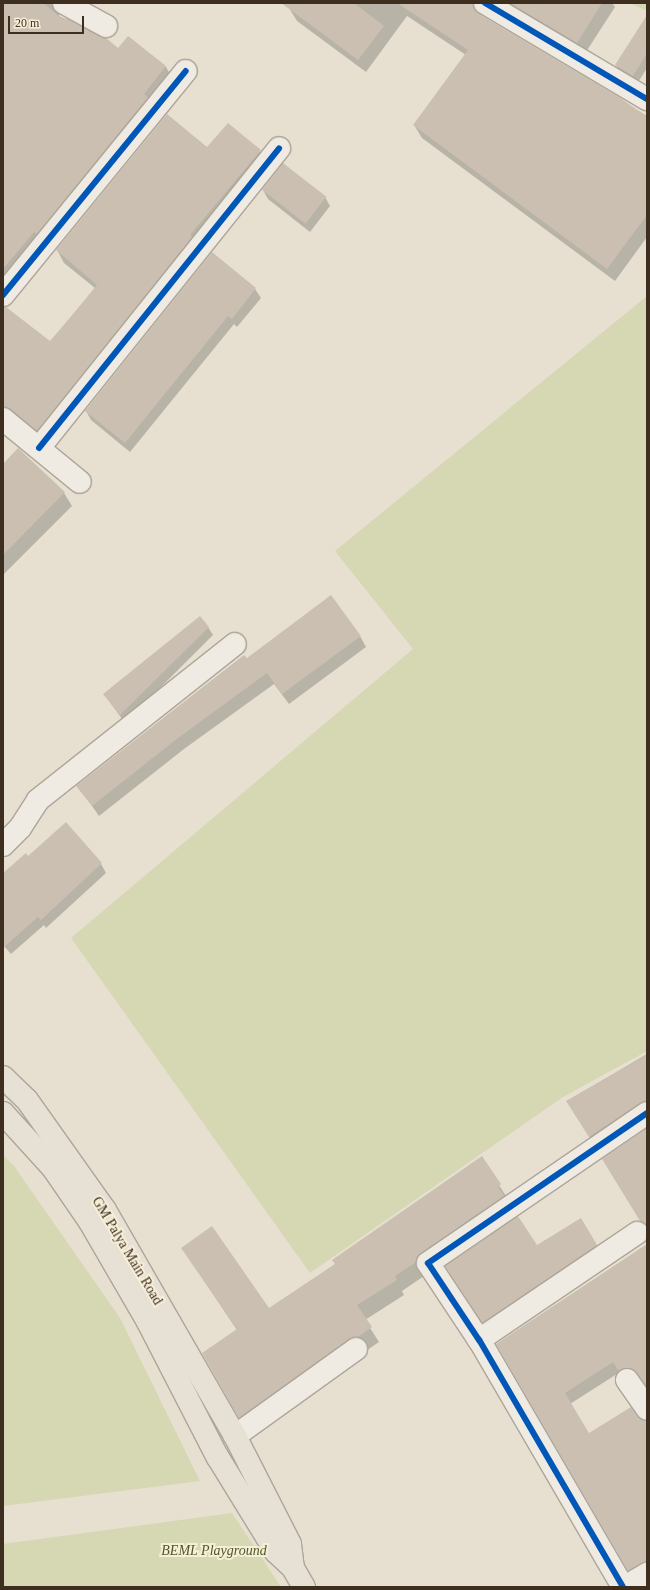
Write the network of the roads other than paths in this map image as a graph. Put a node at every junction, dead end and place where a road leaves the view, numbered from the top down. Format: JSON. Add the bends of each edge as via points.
{"nodes":[{"id":1,"x":64,"y":3,"type":"edge"},
{"id":2,"x":485,"y":3,"type":"edge"},
{"id":3,"x":106,"y":26,"type":"dead end"},
{"id":4,"x":186,"y":71,"type":"dead end"},
{"id":5,"x":647,"y":98,"type":"edge"},
{"id":6,"x":279,"y":148,"type":"dead end"},
{"id":7,"x":3,"y":295,"type":"edge"},
{"id":8,"x":3,"y":419,"type":"edge"},
{"id":9,"x":39,"y":448,"type":"junction"},
{"id":10,"x":80,"y":482,"type":"dead end"},
{"id":11,"x":235,"y":644,"type":"dead end"},
{"id":12,"x":3,"y":845,"type":"edge"},
{"id":13,"x":3,"y":1077,"type":"edge"},
{"id":14,"x":3,"y":1113,"type":"edge"},
{"id":15,"x":647,"y":1113,"type":"edge"},
{"id":16,"x":637,"y":1233,"type":"dead end"},
{"id":17,"x":479,"y":1340,"type":"junction"},
{"id":18,"x":356,"y":1349,"type":"dead end"},
{"id":19,"x":627,"y":1380,"type":"dead end"},
{"id":20,"x":647,"y":1409,"type":"edge"},
{"id":21,"x":235,"y":1436,"type":"junction"},
{"id":22,"x":293,"y":1568,"type":"junction"},
{"id":23,"x":647,"y":1574,"type":"edge"},
{"id":24,"x":304,"y":1587,"type":"edge"},
{"id":25,"x":624,"y":1587,"type":"edge"}],
"edges":[{"from":1,"to":3,"type":"street"},
{"from":2,"to":5,"type":"street"},
{"from":4,"to":7,"type":"street"},
{"from":6,"to":9,"type":"street"},
{"from":8,"to":9,"type":"street"},
{"from":9,"to":10,"type":"street"},
{"from":11,"to":12,"type":"street","via":[[38,800],[20,828]]},
{"from":13,"to":21,"type":"main road","name":"GM Palya Main Road","via":[[27,1100],[105,1210]]},
{"from":14,"to":22,"type":"main road","via":[[53,1168],[90,1222],[148,1322],[217,1456],[276,1552]]},
{"from":15,"to":17,"type":"street","via":[[428,1264]]},
{"from":16,"to":17,"type":"street"},
{"from":17,"to":25,"type":"street"},
{"from":18,"to":21,"type":"street"},
{"from":19,"to":20,"type":"street"},
{"from":21,"to":22,"type":"main road","name":"GM Palya Main Road","via":[[290,1544]]},
{"from":22,"to":24,"type":"main road"},
{"from":23,"to":25,"type":"street"}]}
